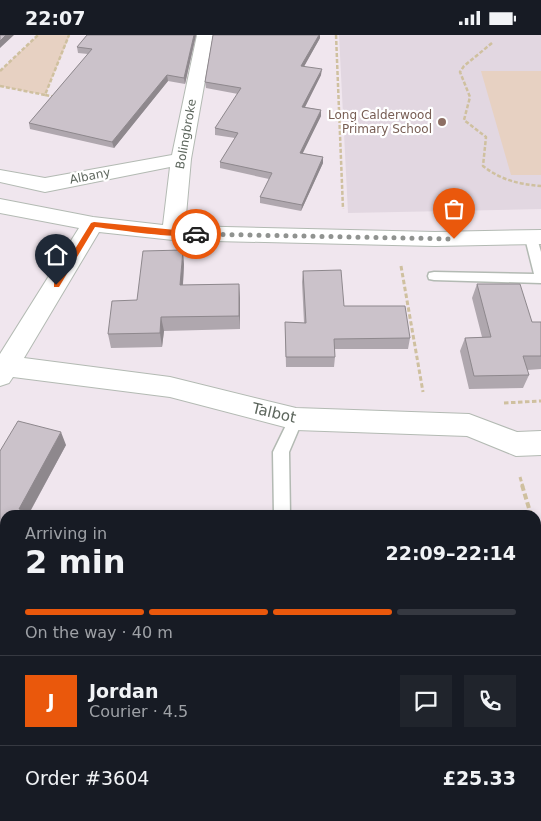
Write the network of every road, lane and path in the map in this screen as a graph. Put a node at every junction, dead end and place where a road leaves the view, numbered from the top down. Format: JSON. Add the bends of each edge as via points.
{"nodes":[{"id":1,"x":38,"y":35,"type":"edge"},
{"id":2,"x":69,"y":35,"type":"edge"},
{"id":3,"x":205,"y":35,"type":"edge"},
{"id":4,"x":336,"y":35,"type":"edge"},
{"id":5,"x":492,"y":43,"type":"dead end"},
{"id":6,"x":0,"y":71,"type":"edge"},
{"id":7,"x":0,"y":85,"type":"edge"},
{"id":8,"x":45,"y":95,"type":"junction"},
{"id":9,"x":55,"y":97,"type":"edge"},
{"id":10,"x":181,"y":159,"type":"junction"},
{"id":11,"x":0,"y":176,"type":"edge"},
{"id":12,"x":541,"y":186,"type":"edge"},
{"id":13,"x":0,"y":206,"type":"edge"},
{"id":14,"x":94,"y":224,"type":"junction"},
{"id":15,"x":173,"y":233,"type":"junction"},
{"id":16,"x":344,"y":237,"type":"junction"},
{"id":17,"x":536,"y":238,"type":"edge"},
{"id":18,"x":400,"y":262,"type":"dead end"},
{"id":19,"x":434,"y":276,"type":"dead end"},
{"id":20,"x":541,"y":277,"type":"edge"},
{"id":21,"x":3,"y":371,"type":"edge"},
{"id":22,"x":431,"y":394,"type":"dead end"},
{"id":23,"x":541,"y":401,"type":"edge"},
{"id":24,"x":495,"y":403,"type":"dead end"},
{"id":25,"x":296,"y":419,"type":"junction"},
{"id":26,"x":528,"y":444,"type":"edge"},
{"id":27,"x":282,"y":510,"type":"edge"},
{"id":28,"x":530,"y":510,"type":"edge"}],
"edges":[{"from":1,"to":6,"type":"path"},
{"from":2,"to":8,"type":"path"},
{"from":3,"to":10,"type":"street","name":"Bolingbroke"},
{"from":4,"to":16,"type":"path"},
{"from":5,"to":12,"type":"path","via":[[460,72],[470,97],[464,120],[486,137],[488,142],[483,166],[508,183]]},
{"from":7,"to":8,"type":"path"},
{"from":8,"to":9,"type":"path"},
{"from":10,"to":11,"type":"street","name":"Albany","via":[[44,185]]},
{"from":10,"to":15,"type":"street","name":"Bolingbroke"},
{"from":13,"to":14,"type":"street"},
{"from":14,"to":15,"type":"street"},
{"from":14,"to":21,"type":"street"},
{"from":15,"to":16,"type":"street"},
{"from":16,"to":17,"type":"street"},
{"from":17,"to":20,"type":"lane"},
{"from":18,"to":22,"type":"path","via":[[423,393]]},
{"from":19,"to":20,"type":"lane"},
{"from":21,"to":25,"type":"street","name":"Talbot","via":[[170,387]]},
{"from":23,"to":24,"type":"path"},
{"from":25,"to":26,"type":"street","name":"Talbot","via":[[469,425]]},
{"from":25,"to":27,"type":"lane","via":[[280,452]]},
{"from":26,"to":28,"type":"path","via":[[515,460]]}]}
